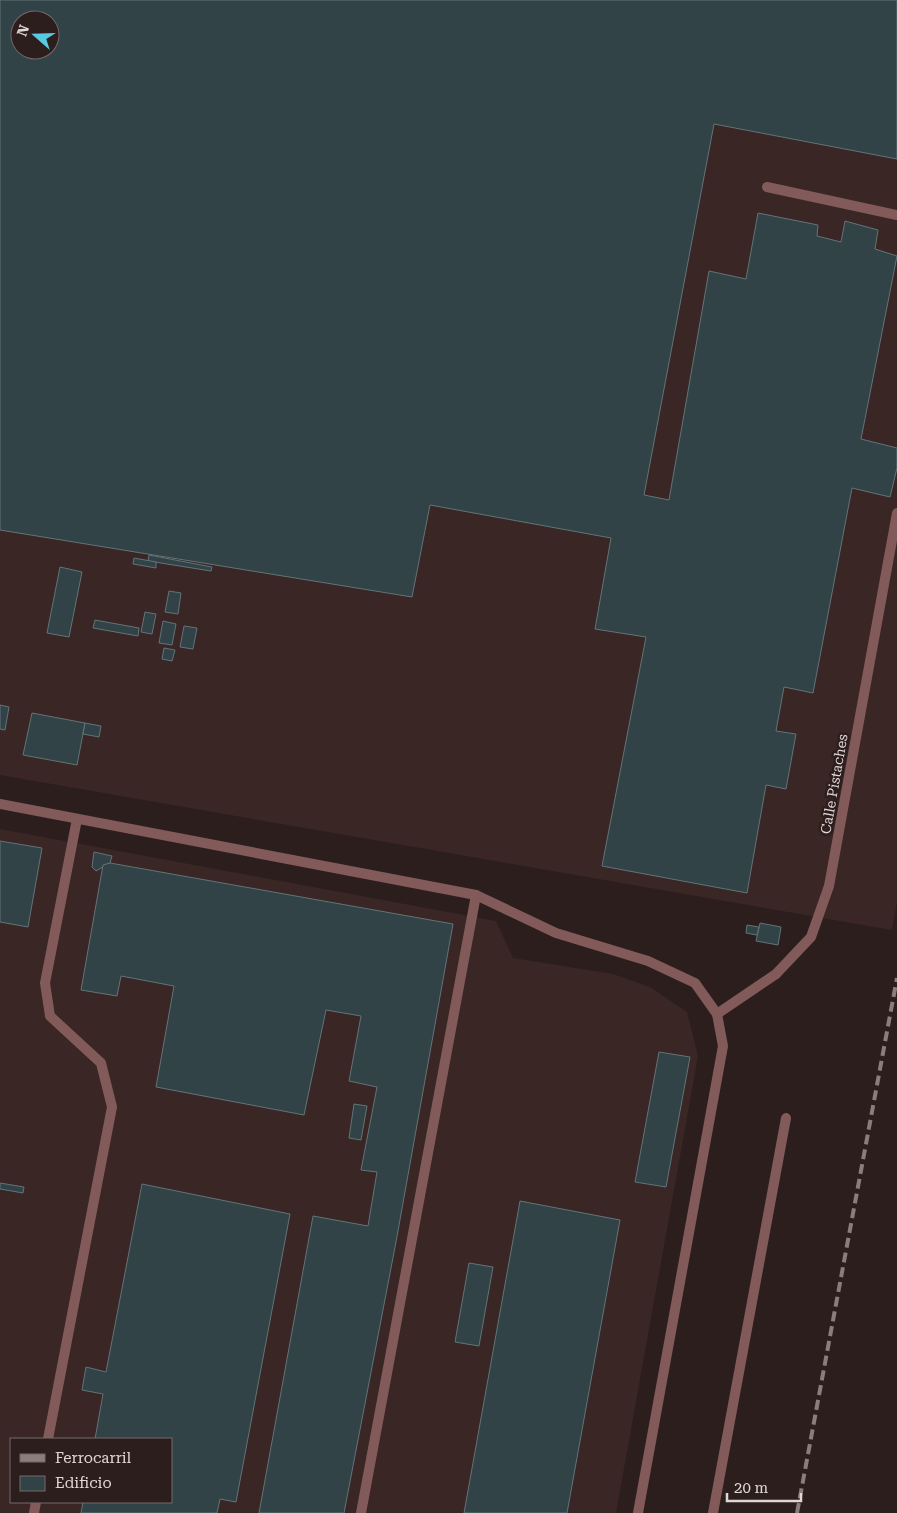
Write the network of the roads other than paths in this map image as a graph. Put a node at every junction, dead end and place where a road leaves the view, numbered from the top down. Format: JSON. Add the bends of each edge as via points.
{"nodes":[{"id":1,"x":768,"y":187,"type":"dead end"},
{"id":2,"x":897,"y":214,"type":"edge"},
{"id":3,"x":897,"y":513,"type":"edge"},
{"id":4,"x":0,"y":804,"type":"edge"},
{"id":5,"x":78,"y":819,"type":"junction"},
{"id":6,"x":476,"y":895,"type":"junction"},
{"id":7,"x":716,"y":1014,"type":"junction"},
{"id":8,"x":786,"y":1118,"type":"dead end"},
{"id":9,"x":48,"y":1438,"type":"edge"},
{"id":10,"x":361,"y":1513,"type":"edge"},
{"id":11,"x":638,"y":1513,"type":"edge"},
{"id":12,"x":713,"y":1513,"type":"edge"}],
"edges":[{"from":1,"to":2,"type":"lane"},
{"from":3,"to":7,"type":"lane","name":"Calle Pistaches","via":[[829,886],[811,937],[776,974]]},
{"from":4,"to":5,"type":"lane"},
{"from":5,"to":6,"type":"lane"},
{"from":5,"to":9,"type":"lane","via":[[44,983],[50,1016],[101,1062],[112,1107]]},
{"from":6,"to":7,"type":"lane","via":[[556,933],[648,961],[695,982]]},
{"from":6,"to":10,"type":"lane"},
{"from":7,"to":11,"type":"lane","via":[[724,1046]]},
{"from":8,"to":12,"type":"lane"}]}
